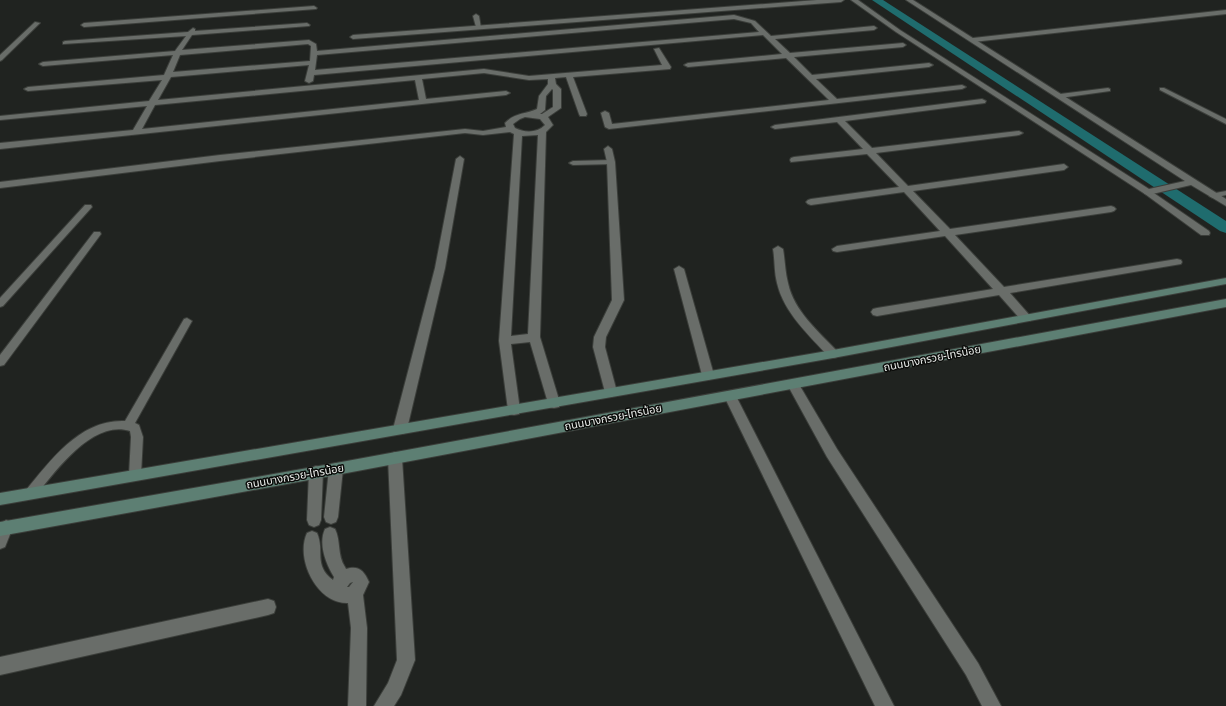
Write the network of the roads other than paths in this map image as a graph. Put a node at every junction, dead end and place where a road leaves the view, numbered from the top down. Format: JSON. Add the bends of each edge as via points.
{"nodes":[{"id":1,"x":841,"y":0,"type":"edge"},
{"id":2,"x":854,"y":0,"type":"edge"},
{"id":3,"x":909,"y":0,"type":"edge"},
{"id":4,"x":314,"y":8,"type":"dead end"},
{"id":5,"x":1226,"y":12,"type":"edge"},
{"id":6,"x":201,"y":16,"type":"junction"},
{"id":7,"x":476,"y":16,"type":"dead end"},
{"id":8,"x":37,"y":23,"type":"dead end"},
{"id":9,"x":84,"y":24,"type":"dead end"},
{"id":10,"x":307,"y":25,"type":"dead end"},
{"id":11,"x":478,"y":27,"type":"junction"},
{"id":12,"x":874,"y":28,"type":"dead end"},
{"id":13,"x":191,"y":34,"type":"junction"},
{"id":14,"x":767,"y":36,"type":"junction"},
{"id":15,"x":353,"y":37,"type":"dead end"},
{"id":16,"x":974,"y":40,"type":"junction"},
{"id":17,"x":65,"y":43,"type":"dead end"},
{"id":18,"x":541,"y":43,"type":"junction"},
{"id":19,"x":903,"y":45,"type":"dead end"},
{"id":20,"x":657,"y":49,"type":"dead end"},
{"id":21,"x":177,"y":53,"type":"junction"},
{"id":22,"x":314,"y":53,"type":"junction"},
{"id":23,"x":788,"y":56,"type":"junction"},
{"id":24,"x":0,"y":59,"type":"edge"},
{"id":25,"x":313,"y":63,"type":"junction"},
{"id":26,"x":43,"y":64,"type":"dead end"},
{"id":27,"x":688,"y":65,"type":"dead end"},
{"id":28,"x":929,"y":65,"type":"dead end"},
{"id":29,"x":311,"y":73,"type":"junction"},
{"id":30,"x":167,"y":76,"type":"junction"},
{"id":31,"x":569,"y":76,"type":"junction"},
{"id":32,"x":418,"y":77,"type":"junction"},
{"id":33,"x":551,"y":77,"type":"junction"},
{"id":34,"x":810,"y":77,"type":"junction"},
{"id":35,"x":552,"y":85,"type":"junction"},
{"id":36,"x":962,"y":87,"type":"dead end"},
{"id":37,"x":307,"y":88,"type":"junction"},
{"id":38,"x":28,"y":89,"type":"dead end"},
{"id":39,"x":1162,"y":89,"type":"dead end"},
{"id":40,"x":1108,"y":90,"type":"dead end"},
{"id":41,"x":506,"y":93,"type":"dead end"},
{"id":42,"x":1060,"y":96,"type":"junction"},
{"id":43,"x":835,"y":101,"type":"junction"},
{"id":44,"x":982,"y":101,"type":"dead end"},
{"id":45,"x":423,"y":102,"type":"junction"},
{"id":46,"x":153,"y":103,"type":"junction"},
{"id":47,"x":605,"y":113,"type":"dead end"},
{"id":48,"x":584,"y":114,"type":"dead end"},
{"id":49,"x":532,"y":115,"type":"junction"},
{"id":50,"x":543,"y":117,"type":"junction"},
{"id":51,"x":0,"y":118,"type":"edge"},
{"id":52,"x":839,"y":119,"type":"junction"},
{"id":53,"x":1226,"y":122,"type":"edge"},
{"id":54,"x":775,"y":127,"type":"dead end"},
{"id":55,"x":513,"y":128,"type":"junction"},
{"id":56,"x":542,"y":131,"type":"junction"},
{"id":57,"x":136,"y":132,"type":"junction"},
{"id":58,"x":1019,"y":133,"type":"dead end"},
{"id":59,"x":0,"y":146,"type":"edge"},
{"id":60,"x":608,"y":150,"type":"dead end"},
{"id":61,"x":870,"y":151,"type":"junction"},
{"id":62,"x":460,"y":159,"type":"dead end"},
{"id":63,"x":794,"y":160,"type":"dead end"},
{"id":64,"x":611,"y":162,"type":"junction"},
{"id":65,"x":572,"y":163,"type":"dead end"},
{"id":66,"x":1064,"y":167,"type":"dead end"},
{"id":67,"x":1191,"y":182,"type":"junction"},
{"id":68,"x":0,"y":185,"type":"edge"},
{"id":69,"x":906,"y":189,"type":"junction"},
{"id":70,"x":1148,"y":192,"type":"junction"},
{"id":71,"x":1226,"y":193,"type":"edge"},
{"id":72,"x":1213,"y":196,"type":"junction"},
{"id":73,"x":811,"y":202,"type":"dead end"},
{"id":74,"x":1226,"y":203,"type":"edge"},
{"id":75,"x":88,"y":207,"type":"dead end"},
{"id":76,"x":1111,"y":209,"type":"dead end"},
{"id":77,"x":948,"y":233,"type":"junction"},
{"id":78,"x":1205,"y":233,"type":"dead end"},
{"id":79,"x":97,"y":234,"type":"dead end"},
{"id":80,"x":778,"y":249,"type":"dead end"},
{"id":81,"x":837,"y":249,"type":"dead end"},
{"id":82,"x":1177,"y":262,"type":"dead end"},
{"id":83,"x":679,"y":269,"type":"dead end"},
{"id":84,"x":1226,"y":281,"type":"edge"},
{"id":85,"x":1000,"y":290,"type":"junction"},
{"id":86,"x":1226,"y":303,"type":"edge"},
{"id":87,"x":0,"y":304,"type":"edge"},
{"id":88,"x":877,"y":312,"type":"dead end"},
{"id":89,"x":1026,"y":318,"type":"junction"},
{"id":90,"x":187,"y":321,"type":"dead end"},
{"id":91,"x":534,"y":336,"type":"junction"},
{"id":92,"x":505,"y":340,"type":"junction"},
{"id":93,"x":833,"y":354,"type":"junction"},
{"id":94,"x":0,"y":362,"type":"edge"},
{"id":95,"x":708,"y":375,"type":"junction"},
{"id":96,"x":793,"y":384,"type":"junction"},
{"id":97,"x":610,"y":392,"type":"junction"},
{"id":98,"x":730,"y":396,"type":"junction"},
{"id":99,"x":554,"y":403,"type":"junction"},
{"id":100,"x":514,"y":410,"type":"junction"},
{"id":101,"x":128,"y":425,"type":"junction"},
{"id":102,"x":400,"y":429,"type":"junction"},
{"id":103,"x":395,"y":458,"type":"junction"},
{"id":104,"x":336,"y":469,"type":"junction"},
{"id":105,"x":316,"y":472,"type":"junction"},
{"id":106,"x":135,"y":475,"type":"junction"},
{"id":107,"x":30,"y":494,"type":"junction"},
{"id":108,"x":0,"y":499,"type":"edge"},
{"id":109,"x":331,"y":517,"type":"dead end"},
{"id":110,"x":314,"y":520,"type":"dead end"},
{"id":111,"x":3,"y":528,"type":"edge"},
{"id":112,"x":330,"y":534,"type":"dead end"},
{"id":113,"x":312,"y":538,"type":"dead end"},
{"id":114,"x":0,"y":542,"type":"edge"},
{"id":115,"x":347,"y":593,"type":"junction"},
{"id":116,"x":268,"y":607,"type":"dead end"},
{"id":117,"x":0,"y":666,"type":"edge"},
{"id":118,"x":357,"y":706,"type":"edge"},
{"id":119,"x":383,"y":706,"type":"edge"},
{"id":120,"x":885,"y":706,"type":"edge"},
{"id":121,"x":992,"y":706,"type":"edge"}],
"edges":[{"from":1,"to":11,"type":"street"},
{"from":2,"to":70,"type":"street"},
{"from":3,"to":16,"type":"street"},
{"from":4,"to":6,"type":"street"},
{"from":5,"to":16,"type":"street"},
{"from":6,"to":9,"type":"street"},
{"from":6,"to":13,"type":"street"},
{"from":7,"to":11,"type":"lane"},
{"from":8,"to":24,"type":"street"},
{"from":10,"to":13,"type":"street"},
{"from":11,"to":15,"type":"street"},
{"from":12,"to":14,"type":"street"},
{"from":13,"to":17,"type":"street"},
{"from":13,"to":21,"type":"street"},
{"from":14,"to":18,"type":"street"},
{"from":14,"to":18,"type":"street","via":[[753,22],[734,17]]},
{"from":14,"to":23,"type":"street"},
{"from":16,"to":42,"type":"street"},
{"from":18,"to":22,"type":"street"},
{"from":18,"to":29,"type":"street"},
{"from":19,"to":23,"type":"street"},
{"from":20,"to":31,"type":"street","via":[[667,67]]},
{"from":21,"to":22,"type":"street","via":[[309,42],[314,45]]},
{"from":21,"to":26,"type":"street"},
{"from":21,"to":30,"type":"street"},
{"from":22,"to":25,"type":"street"},
{"from":23,"to":27,"type":"street"},
{"from":23,"to":34,"type":"street"},
{"from":25,"to":29,"type":"street"},
{"from":25,"to":30,"type":"street"},
{"from":28,"to":34,"type":"street"},
{"from":29,"to":37,"type":"street"},
{"from":30,"to":38,"type":"street"},
{"from":30,"to":46,"type":"street"},
{"from":31,"to":33,"type":"street"},
{"from":31,"to":48,"type":"street"},
{"from":32,"to":33,"type":"street","via":[[484,70],[529,78]]},
{"from":32,"to":37,"type":"street"},
{"from":32,"to":45,"type":"street"},
{"from":33,"to":35,"type":"street"},
{"from":34,"to":43,"type":"street"},
{"from":35,"to":49,"type":"street","via":[[540,99],[541,110]]},
{"from":35,"to":50,"type":"street","via":[[557,89],[557,108]]},
{"from":36,"to":43,"type":"street"},
{"from":37,"to":46,"type":"street"},
{"from":39,"to":53,"type":"lane"},
{"from":40,"to":42,"type":"lane"},
{"from":41,"to":45,"type":"street"},
{"from":42,"to":67,"type":"street"},
{"from":43,"to":47,"type":"street","via":[[609,127]]},
{"from":44,"to":52,"type":"street"},
{"from":45,"to":57,"type":"street"},
{"from":46,"to":51,"type":"street"},
{"from":46,"to":57,"type":"street"},
{"from":49,"to":50,"type":"street"},
{"from":49,"to":55,"type":"street","via":[[518,117]]},
{"from":50,"to":56,"type":"street","via":[[549,125]]},
{"from":52,"to":54,"type":"street"},
{"from":52,"to":61,"type":"street"},
{"from":55,"to":56,"type":"street","via":[[529,134]]},
{"from":55,"to":68,"type":"street","via":[[220,158]]},
{"from":55,"to":92,"type":"street"},
{"from":56,"to":91,"type":"street"},
{"from":57,"to":59,"type":"street"},
{"from":58,"to":61,"type":"street"},
{"from":60,"to":64,"type":"street"},
{"from":61,"to":63,"type":"street"},
{"from":61,"to":69,"type":"street"},
{"from":62,"to":102,"type":"street","via":[[440,268]]},
{"from":64,"to":65,"type":"lane"},
{"from":64,"to":97,"type":"street","via":[[618,300],[600,337],[599,347]]},
{"from":66,"to":69,"type":"street"},
{"from":67,"to":70,"type":"street"},
{"from":67,"to":72,"type":"street"},
{"from":69,"to":73,"type":"street"},
{"from":69,"to":77,"type":"street"},
{"from":70,"to":78,"type":"street"},
{"from":71,"to":72,"type":"lane"},
{"from":72,"to":74,"type":"street"},
{"from":75,"to":87,"type":"lane"},
{"from":76,"to":77,"type":"street"},
{"from":77,"to":81,"type":"street"},
{"from":77,"to":85,"type":"street"},
{"from":79,"to":94,"type":"lane"},
{"from":80,"to":93,"type":"street","via":[[782,283],[787,296],[796,312]]},
{"from":82,"to":85,"type":"street"},
{"from":83,"to":95,"type":"street"},
{"from":84,"to":89,"type":"main road","name":"ถนนบางกรวย-ไทรน้อย"},
{"from":85,"to":88,"type":"street"},
{"from":85,"to":89,"type":"street"},
{"from":86,"to":96,"type":"main road","name":"ถนนบางกรวย-ไทรน้อย"},
{"from":89,"to":93,"type":"main road","name":"ถนนบางกรวย-ไทรน้อย"},
{"from":90,"to":101,"type":"lane"},
{"from":91,"to":92,"type":"street"},
{"from":91,"to":99,"type":"street"},
{"from":92,"to":100,"type":"street"},
{"from":93,"to":95,"type":"main road","name":"ถนนบางกรวย-ไทรน้อย"},
{"from":95,"to":97,"type":"main road","name":"ถนนบางกรวย-ไทรน้อย"},
{"from":96,"to":98,"type":"main road","name":"ถนนบางกรวย-ไทรน้อย"},
{"from":96,"to":121,"type":"street","via":[[832,453],[972,669]]},
{"from":97,"to":99,"type":"main road","name":"ถนนบางกรวย-ไทรน้อย"},
{"from":98,"to":103,"type":"main road","name":"ถนนบางกรวย-ไทรน้อย"},
{"from":98,"to":120,"type":"street"},
{"from":99,"to":100,"type":"main road","name":"ถนนบางกรวย-ไทรน้อย"},
{"from":100,"to":102,"type":"main road","name":"ถนนบางกรวย-ไทรน้อย"},
{"from":101,"to":106,"type":"lane","via":[[135,428],[137,438]]},
{"from":101,"to":107,"type":"lane","via":[[93,431],[78,440]]},
{"from":102,"to":106,"type":"main road","name":"ถนนบางกรวย-ไทรน้อย"},
{"from":103,"to":104,"type":"main road","name":"ถนนบางกรวย-ไทรน้อย"},
{"from":103,"to":119,"type":"street","via":[[406,660],[394,689]]},
{"from":104,"to":105,"type":"main road","name":"ถนนบางกรวย-ไทรน้อย"},
{"from":104,"to":109,"type":"street"},
{"from":105,"to":110,"type":"street"},
{"from":105,"to":111,"type":"main road","name":"ถนนบางกรวย-ไทรน้อย"},
{"from":106,"to":107,"type":"main road","name":"ถนนบางกรวย-ไทรน้อย"},
{"from":107,"to":108,"type":"main road","name":"ถนนบางกรวย-ไทรน้อย"},
{"from":111,"to":114,"type":"street"},
{"from":112,"to":115,"type":"street","via":[[329,549],[343,577],[338,588]]},
{"from":113,"to":115,"type":"street","via":[[311,556],[316,571],[326,585]]},
{"from":115,"to":118,"type":"street","via":[[359,628]]},
{"from":116,"to":117,"type":"street"}]}
